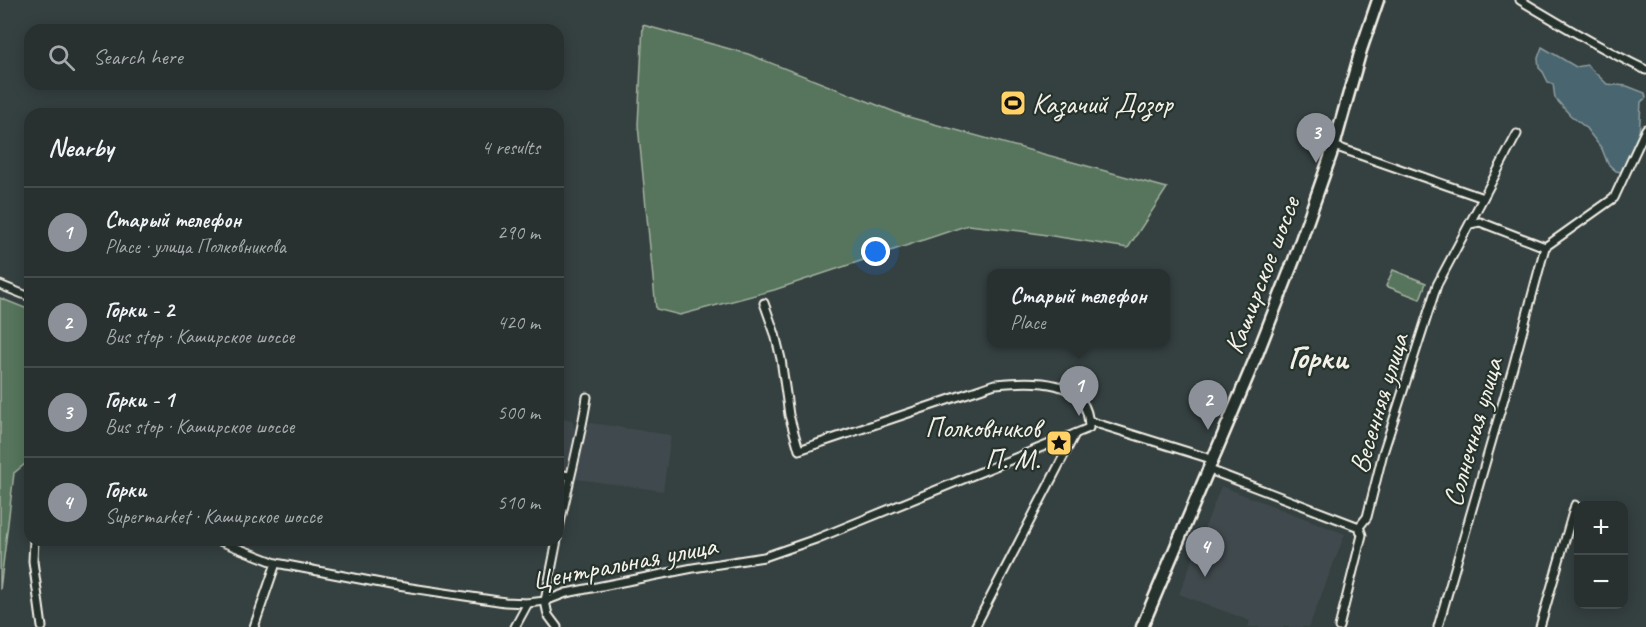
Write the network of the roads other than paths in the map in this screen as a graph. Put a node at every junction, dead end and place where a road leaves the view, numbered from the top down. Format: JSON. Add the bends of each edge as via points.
{"nodes":[{"id":1,"x":1378,"y":0,"type":"edge"},
{"id":2,"x":1520,"y":0,"type":"edge"},
{"id":3,"x":1646,"y":70,"type":"edge"},
{"id":4,"x":1646,"y":129,"type":"edge"},
{"id":5,"x":1517,"y":134,"type":"dead end"},
{"id":6,"x":1335,"y":146,"type":"junction"},
{"id":7,"x":1483,"y":198,"type":"junction"},
{"id":8,"x":1470,"y":224,"type":"junction"},
{"id":9,"x":1545,"y":247,"type":"junction"},
{"id":10,"x":0,"y":285,"type":"edge"},
{"id":11,"x":24,"y":295,"type":"edge"},
{"id":12,"x":764,"y":303,"type":"dead end"},
{"id":13,"x":587,"y":397,"type":"dead end"},
{"id":14,"x":1089,"y":421,"type":"junction"},
{"id":15,"x":1075,"y":434,"type":"junction"},
{"id":16,"x":1209,"y":464,"type":"junction"},
{"id":17,"x":564,"y":475,"type":"edge"},
{"id":18,"x":569,"y":476,"type":"junction"},
{"id":19,"x":564,"y":502,"type":"edge"},
{"id":20,"x":1574,"y":508,"type":"edge"},
{"id":21,"x":1359,"y":527,"type":"junction"},
{"id":22,"x":34,"y":546,"type":"edge"},
{"id":23,"x":232,"y":546,"type":"edge"},
{"id":24,"x":556,"y":546,"type":"edge"},
{"id":25,"x":276,"y":563,"type":"junction"},
{"id":26,"x":545,"y":601,"type":"junction"},
{"id":27,"x":528,"y":603,"type":"junction"},
{"id":28,"x":42,"y":627,"type":"edge"},
{"id":29,"x":254,"y":627,"type":"edge"},
{"id":30,"x":515,"y":627,"type":"edge"},
{"id":31,"x":557,"y":627,"type":"edge"},
{"id":32,"x":975,"y":627,"type":"edge"},
{"id":33,"x":1142,"y":627,"type":"edge"},
{"id":34,"x":1339,"y":627,"type":"edge"},
{"id":35,"x":1438,"y":627,"type":"edge"},
{"id":36,"x":1540,"y":627,"type":"edge"}],
"edges":[{"from":1,"to":6,"type":"main road","name":"Каширское шоссе"},
{"from":2,"to":3,"type":"street","via":[[1574,34]]},
{"from":4,"to":9,"type":"street","via":[[1614,198]]},
{"from":5,"to":7,"type":"street","name":"Весенняя улица"},
{"from":6,"to":7,"type":"street"},
{"from":6,"to":16,"type":"main road","name":"Каширское шоссе","via":[[1266,331]]},
{"from":7,"to":8,"type":"street","name":"Весенняя улица"},
{"from":8,"to":9,"type":"street","via":[[1479,222]]},
{"from":8,"to":21,"type":"street","name":"Весенняя улица","via":[[1437,285],[1383,453],[1367,517]]},
{"from":9,"to":35,"type":"street","name":"Солнечная улица"},
{"from":10,"to":11,"type":"street"},
{"from":12,"to":14,"type":"street","via":[[782,359],[789,415],[799,450],[995,384],[1025,382],[1073,391],[1084,405]]},
{"from":13,"to":18,"type":"street"},
{"from":14,"to":15,"type":"street","via":[[1089,428]]},
{"from":14,"to":16,"type":"street"},
{"from":15,"to":26,"type":"street","name":"Центральная улица","via":[[764,557],[566,593]]},
{"from":15,"to":32,"type":"street"},
{"from":16,"to":21,"type":"street"},
{"from":16,"to":33,"type":"main road","name":"Каширское шоссе"},
{"from":17,"to":18,"type":"street"},
{"from":18,"to":19,"type":"street"},
{"from":20,"to":36,"type":"street"},
{"from":21,"to":34,"type":"street","name":"Весенняя улица","via":[[1362,535]]},
{"from":22,"to":28,"type":"street"},
{"from":23,"to":25,"type":"street","name":"Центральная улица"},
{"from":24,"to":26,"type":"street"},
{"from":25,"to":27,"type":"street","name":"Центральная улица","via":[[391,585]]},
{"from":25,"to":29,"type":"street"},
{"from":26,"to":27,"type":"street","name":"Центральная улица"},
{"from":26,"to":31,"type":"street","via":[[548,615]]},
{"from":27,"to":30,"type":"street"}]}
